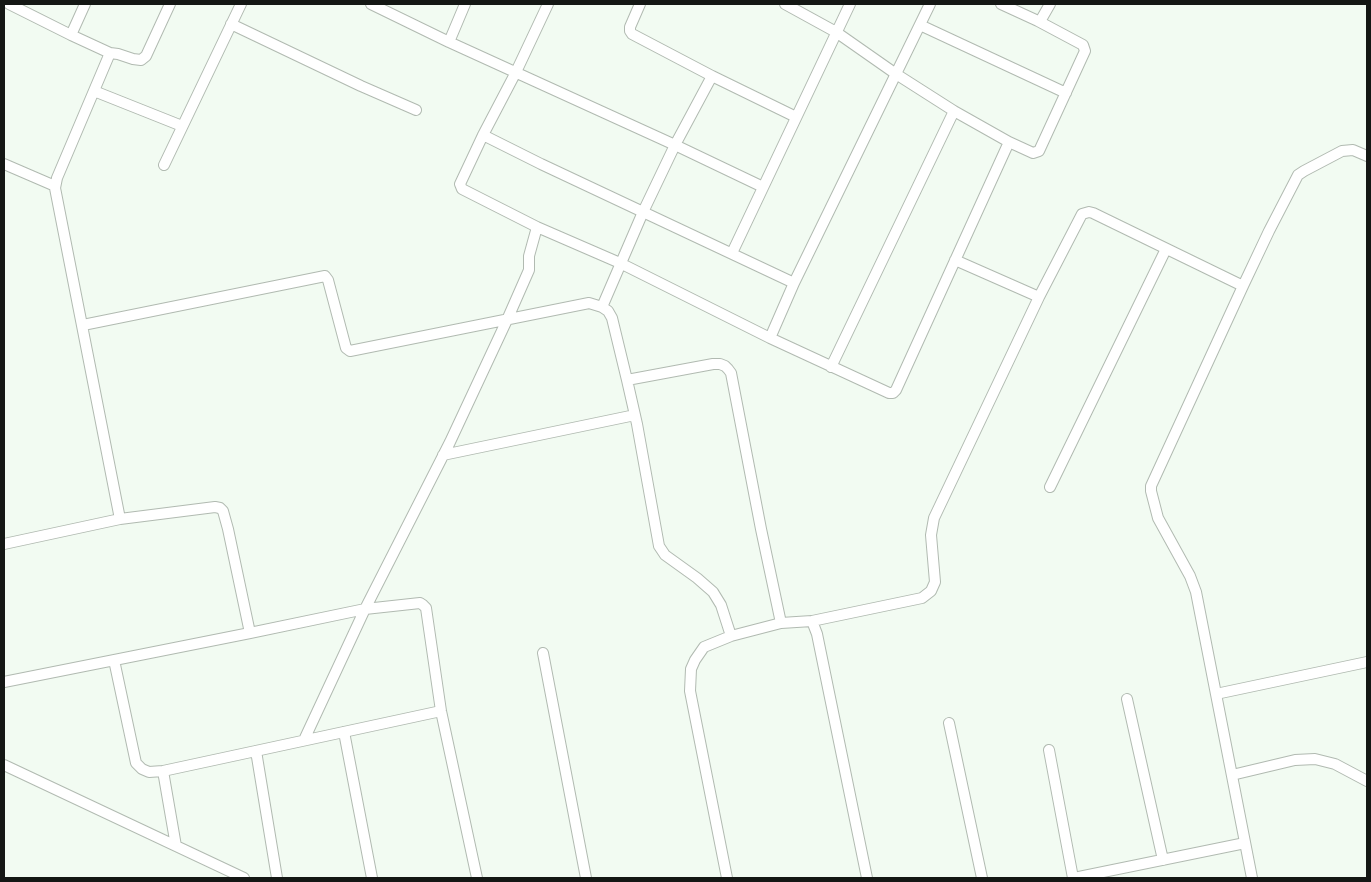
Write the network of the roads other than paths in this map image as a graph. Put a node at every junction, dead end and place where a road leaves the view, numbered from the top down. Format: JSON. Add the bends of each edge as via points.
{"nodes":[{"id":1,"x":9,"y":4,"type":"edge"},
{"id":2,"x":85,"y":4,"type":"edge"},
{"id":3,"x":170,"y":4,"type":"edge"},
{"id":4,"x":240,"y":4,"type":"edge"},
{"id":5,"x":371,"y":4,"type":"edge"},
{"id":6,"x":465,"y":4,"type":"edge"},
{"id":7,"x":548,"y":4,"type":"edge"},
{"id":8,"x":640,"y":4,"type":"edge"},
{"id":9,"x":785,"y":4,"type":"edge"},
{"id":10,"x":850,"y":4,"type":"edge"},
{"id":11,"x":930,"y":4,"type":"edge"},
{"id":12,"x":1001,"y":4,"type":"edge"},
{"id":13,"x":1050,"y":4,"type":"edge"},
{"id":14,"x":1038,"y":21,"type":"junction"},
{"id":15,"x":231,"y":24,"type":"junction"},
{"id":16,"x":920,"y":25,"type":"junction"},
{"id":17,"x":836,"y":32,"type":"junction"},
{"id":18,"x":71,"y":35,"type":"junction"},
{"id":19,"x":449,"y":42,"type":"junction"},
{"id":20,"x":110,"y":53,"type":"junction"},
{"id":21,"x":516,"y":72,"type":"junction"},
{"id":22,"x":896,"y":74,"type":"junction"},
{"id":23,"x":712,"y":76,"type":"junction"},
{"id":24,"x":94,"y":91,"type":"junction"},
{"id":25,"x":1066,"y":93,"type":"junction"},
{"id":26,"x":416,"y":110,"type":"dead end"},
{"id":27,"x":954,"y":111,"type":"junction"},
{"id":28,"x":796,"y":117,"type":"junction"},
{"id":29,"x":182,"y":126,"type":"junction"},
{"id":30,"x":482,"y":135,"type":"junction"},
{"id":31,"x":1009,"y":142,"type":"junction"},
{"id":32,"x":675,"y":145,"type":"junction"},
{"id":33,"x":1367,"y":156,"type":"edge"},
{"id":34,"x":4,"y":164,"type":"edge"},
{"id":35,"x":164,"y":165,"type":"dead end"},
{"id":36,"x":55,"y":186,"type":"junction"},
{"id":37,"x":763,"y":187,"type":"junction"},
{"id":38,"x":643,"y":212,"type":"junction"},
{"id":39,"x":537,"y":227,"type":"junction"},
{"id":40,"x":1166,"y":249,"type":"junction"},
{"id":41,"x":732,"y":252,"type":"junction"},
{"id":42,"x":955,"y":260,"type":"junction"},
{"id":43,"x":620,"y":263,"type":"junction"},
{"id":44,"x":794,"y":282,"type":"junction"},
{"id":45,"x":1243,"y":286,"type":"junction"},
{"id":46,"x":1039,"y":298,"type":"junction"},
{"id":47,"x":602,"y":307,"type":"junction"},
{"id":48,"x":506,"y":320,"type":"junction"},
{"id":49,"x":83,"y":325,"type":"junction"},
{"id":50,"x":770,"y":338,"type":"junction"},
{"id":51,"x":831,"y":367,"type":"junction"},
{"id":52,"x":627,"y":380,"type":"junction"},
{"id":53,"x":635,"y":415,"type":"junction"},
{"id":54,"x":443,"y":455,"type":"junction"},
{"id":55,"x":1050,"y":487,"type":"dead end"},
{"id":56,"x":120,"y":519,"type":"junction"},
{"id":57,"x":4,"y":544,"type":"edge"},
{"id":58,"x":365,"y":608,"type":"junction"},
{"id":59,"x":812,"y":621,"type":"junction"},
{"id":60,"x":781,"y":623,"type":"junction"},
{"id":61,"x":250,"y":633,"type":"junction"},
{"id":62,"x":731,"y":636,"type":"junction"},
{"id":63,"x":543,"y":653,"type":"dead end"},
{"id":64,"x":114,"y":660,"type":"junction"},
{"id":65,"x":1367,"y":662,"type":"edge"},
{"id":66,"x":4,"y":682,"type":"edge"},
{"id":67,"x":1216,"y":694,"type":"junction"},
{"id":68,"x":1127,"y":699,"type":"dead end"},
{"id":69,"x":441,"y":711,"type":"junction"},
{"id":70,"x":949,"y":723,"type":"dead end"},
{"id":71,"x":344,"y":732,"type":"junction"},
{"id":72,"x":304,"y":740,"type":"junction"},
{"id":73,"x":256,"y":750,"type":"junction"},
{"id":74,"x":1049,"y":750,"type":"dead end"},
{"id":75,"x":4,"y":765,"type":"edge"},
{"id":76,"x":163,"y":770,"type":"junction"},
{"id":77,"x":1232,"y":776,"type":"junction"},
{"id":78,"x":1367,"y":781,"type":"edge"},
{"id":79,"x":1245,"y":843,"type":"junction"},
{"id":80,"x":176,"y":846,"type":"junction"},
{"id":81,"x":1163,"y":860,"type":"junction"},
{"id":82,"x":244,"y":878,"type":"edge"},
{"id":83,"x":277,"y":878,"type":"edge"},
{"id":84,"x":372,"y":878,"type":"edge"},
{"id":85,"x":477,"y":878,"type":"edge"},
{"id":86,"x":586,"y":878,"type":"edge"},
{"id":87,"x":727,"y":878,"type":"edge"},
{"id":88,"x":867,"y":878,"type":"edge"},
{"id":89,"x":982,"y":878,"type":"edge"},
{"id":90,"x":1074,"y":878,"type":"edge"},
{"id":91,"x":1252,"y":878,"type":"edge"}],
"edges":[{"from":1,"to":18,"type":"street"},
{"from":2,"to":18,"type":"street"},
{"from":3,"to":20,"type":"street","via":[[143,59]]},
{"from":4,"to":15,"type":"street"},
{"from":5,"to":19,"type":"street"},
{"from":6,"to":19,"type":"street"},
{"from":7,"to":21,"type":"street"},
{"from":8,"to":23,"type":"street","via":[[630,28],[632,34]]},
{"from":9,"to":17,"type":"street"},
{"from":10,"to":17,"type":"street"},
{"from":11,"to":16,"type":"street"},
{"from":12,"to":14,"type":"street"},
{"from":13,"to":14,"type":"street"},
{"from":14,"to":25,"type":"street","via":[[1085,47]]},
{"from":15,"to":26,"type":"street"},
{"from":15,"to":29,"type":"street"},
{"from":16,"to":22,"type":"street"},
{"from":16,"to":25,"type":"street"},
{"from":17,"to":22,"type":"street"},
{"from":17,"to":28,"type":"street"},
{"from":18,"to":20,"type":"street"},
{"from":19,"to":21,"type":"street"},
{"from":20,"to":24,"type":"street"},
{"from":21,"to":30,"type":"street"},
{"from":21,"to":32,"type":"street"},
{"from":22,"to":27,"type":"street"},
{"from":22,"to":44,"type":"street"},
{"from":23,"to":28,"type":"street"},
{"from":23,"to":32,"type":"street"},
{"from":24,"to":29,"type":"street"},
{"from":24,"to":36,"type":"street"},
{"from":25,"to":31,"type":"street","via":[[1038,152],[1033,153]]},
{"from":27,"to":31,"type":"street"},
{"from":27,"to":51,"type":"street"},
{"from":28,"to":37,"type":"street"},
{"from":29,"to":35,"type":"street"},
{"from":30,"to":38,"type":"street"},
{"from":30,"to":39,"type":"street","via":[[461,187]]},
{"from":31,"to":42,"type":"street"},
{"from":32,"to":37,"type":"street"},
{"from":32,"to":38,"type":"street"},
{"from":33,"to":45,"type":"street","via":[[1353,150],[1342,151],[1300,173]]},
{"from":34,"to":36,"type":"street"},
{"from":36,"to":49,"type":"street"},
{"from":37,"to":41,"type":"street"},
{"from":38,"to":41,"type":"street"},
{"from":38,"to":43,"type":"street"},
{"from":39,"to":43,"type":"street"},
{"from":39,"to":48,"type":"street","via":[[529,256],[529,270]]},
{"from":40,"to":45,"type":"street"},
{"from":40,"to":46,"type":"street","via":[[1085,212]]},
{"from":40,"to":55,"type":"street"},
{"from":41,"to":44,"type":"street"},
{"from":42,"to":46,"type":"street"},
{"from":42,"to":51,"type":"street","via":[[894,392],[889,393]]},
{"from":43,"to":47,"type":"street"},
{"from":43,"to":50,"type":"street"},
{"from":44,"to":50,"type":"street"},
{"from":45,"to":67,"type":"street","via":[[1151,486],[1158,518],[1196,592]]},
{"from":46,"to":59,"type":"street","via":[[934,518],[931,535],[934,582],[931,591],[922,598]]},
{"from":47,"to":48,"type":"street","via":[[589,303]]},
{"from":47,"to":52,"type":"street","via":[[612,318]]},
{"from":48,"to":49,"type":"street","via":[[350,351],[346,348],[328,280],[324,276]]},
{"from":48,"to":54,"type":"street"},
{"from":49,"to":56,"type":"street"},
{"from":50,"to":51,"type":"street"},
{"from":52,"to":53,"type":"street"},
{"from":52,"to":60,"type":"street","via":[[713,364],[726,366],[731,373]]},
{"from":53,"to":54,"type":"street"},
{"from":53,"to":62,"type":"street","via":[[659,546],[665,555],[710,589],[720,605]]},
{"from":54,"to":58,"type":"street"},
{"from":56,"to":57,"type":"street"},
{"from":56,"to":61,"type":"street","via":[[221,509]]},
{"from":58,"to":61,"type":"street"},
{"from":58,"to":69,"type":"street","via":[[414,603],[425,606]]},
{"from":58,"to":72,"type":"street"},
{"from":59,"to":60,"type":"street"},
{"from":59,"to":88,"type":"street","via":[[818,634]]},
{"from":60,"to":62,"type":"street"},
{"from":61,"to":64,"type":"street"},
{"from":62,"to":87,"type":"street","via":[[704,647],[700,652],[691,669],[690,691]]},
{"from":63,"to":86,"type":"street"},
{"from":64,"to":66,"type":"street"},
{"from":64,"to":76,"type":"street","via":[[136,763],[149,772]]},
{"from":65,"to":67,"type":"street"},
{"from":67,"to":77,"type":"street"},
{"from":68,"to":81,"type":"street"},
{"from":69,"to":71,"type":"street"},
{"from":69,"to":85,"type":"street"},
{"from":70,"to":89,"type":"street"},
{"from":71,"to":72,"type":"street"},
{"from":71,"to":84,"type":"street"},
{"from":72,"to":73,"type":"street"},
{"from":73,"to":76,"type":"street"},
{"from":73,"to":83,"type":"street"},
{"from":74,"to":90,"type":"street"},
{"from":75,"to":80,"type":"street"},
{"from":76,"to":80,"type":"street"},
{"from":77,"to":78,"type":"street","via":[[1295,760],[1315,759],[1335,764]]},
{"from":77,"to":79,"type":"street"},
{"from":79,"to":81,"type":"street"},
{"from":79,"to":91,"type":"street"},
{"from":80,"to":82,"type":"street"},
{"from":81,"to":90,"type":"street"}]}
